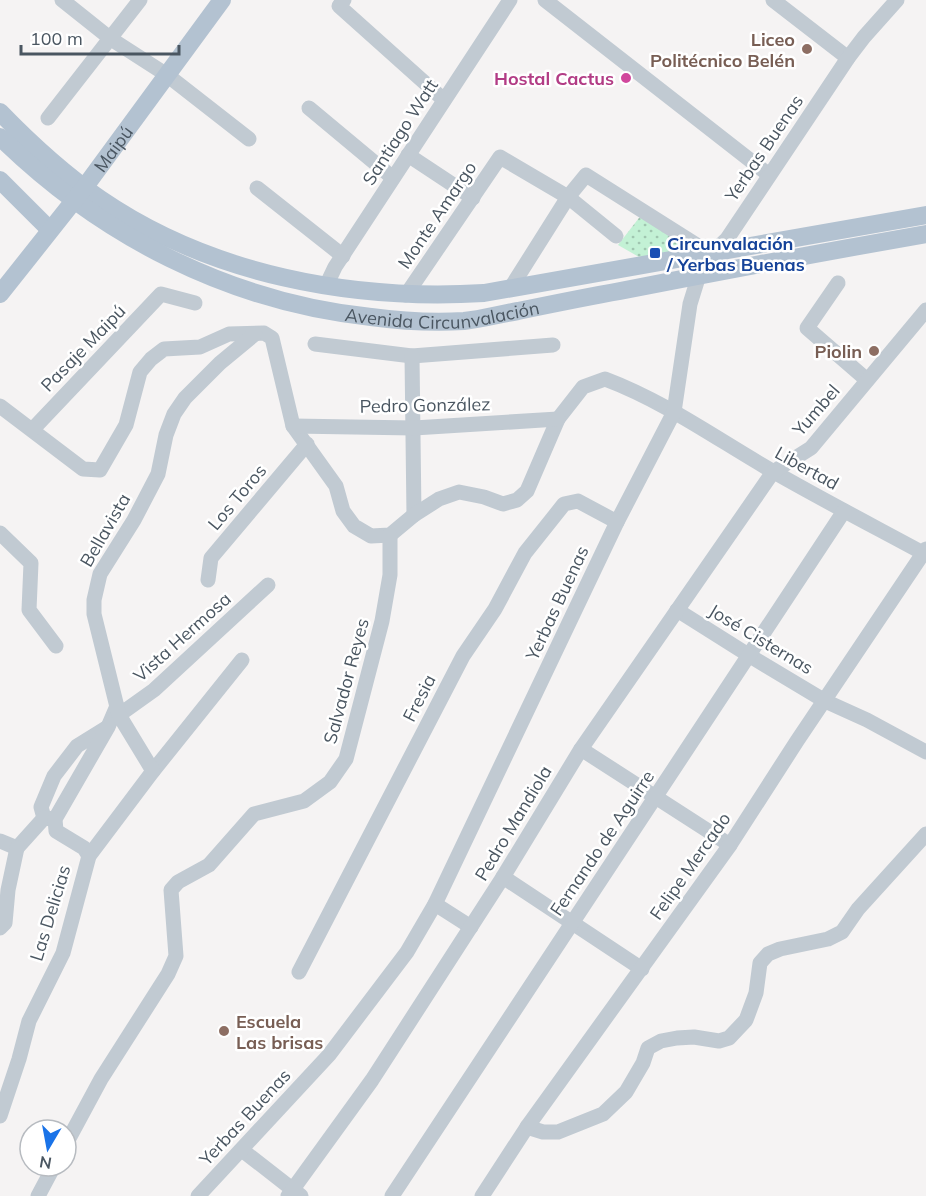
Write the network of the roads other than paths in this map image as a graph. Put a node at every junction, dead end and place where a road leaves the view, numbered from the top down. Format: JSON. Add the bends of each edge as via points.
{"nodes":[{"id":1,"x":62,"y":0,"type":"edge"},
{"id":2,"x":140,"y":0,"type":"edge"},
{"id":3,"x":222,"y":0,"type":"edge"},
{"id":4,"x":510,"y":0,"type":"edge"},
{"id":5,"x":545,"y":0,"type":"edge"},
{"id":6,"x":773,"y":0,"type":"edge"},
{"id":7,"x":897,"y":0,"type":"edge"},
{"id":8,"x":341,"y":3,"type":"edge"},
{"id":9,"x":111,"y":39,"type":"junction"},
{"id":10,"x":848,"y":58,"type":"junction"},
{"id":11,"x":167,"y":75,"type":"junction"},
{"id":12,"x":444,"y":100,"type":"junction"},
{"id":13,"x":309,"y":108,"type":"dead end"},
{"id":14,"x":0,"y":112,"type":"edge"},
{"id":15,"x":48,"y":118,"type":"dead end"},
{"id":16,"x":0,"y":137,"type":"edge"},
{"id":17,"x":249,"y":139,"type":"dead end"},
{"id":18,"x":408,"y":155,"type":"junction"},
{"id":19,"x":769,"y":175,"type":"junction"},
{"id":20,"x":393,"y":178,"type":"junction"},
{"id":21,"x":0,"y":180,"type":"edge"},
{"id":22,"x":257,"y":188,"type":"dead end"},
{"id":23,"x":79,"y":194,"type":"junction"},
{"id":24,"x":568,"y":197,"type":"junction"},
{"id":25,"x":473,"y":198,"type":"junction"},
{"id":26,"x":926,"y":215,"type":"edge"},
{"id":27,"x":50,"y":230,"type":"junction"},
{"id":28,"x":926,"y":234,"type":"edge"},
{"id":29,"x":616,"y":236,"type":"dead end"},
{"id":30,"x":711,"y":254,"type":"junction"},
{"id":31,"x":343,"y":256,"type":"junction"},
{"id":32,"x":699,"y":275,"type":"junction"},
{"id":33,"x":838,"y":283,"type":"dead end"},
{"id":34,"x":326,"y":286,"type":"junction"},
{"id":35,"x":510,"y":290,"type":"junction"},
{"id":36,"x":0,"y":294,"type":"edge"},
{"id":37,"x":406,"y":295,"type":"junction"},
{"id":38,"x":195,"y":303,"type":"dead end"},
{"id":39,"x":306,"y":307,"type":"junction"},
{"id":40,"x":926,"y":310,"type":"edge"},
{"id":41,"x":255,"y":333,"type":"junction"},
{"id":42,"x":315,"y":344,"type":"dead end"},
{"id":43,"x":553,"y":345,"type":"dead end"},
{"id":44,"x":412,"y":356,"type":"junction"},
{"id":45,"x":867,"y":380,"type":"junction"},
{"id":46,"x":0,"y":405,"type":"edge"},
{"id":47,"x":674,"y":412,"type":"junction"},
{"id":48,"x":558,"y":419,"type":"junction"},
{"id":49,"x":293,"y":426,"type":"junction"},
{"id":50,"x":414,"y":428,"type":"junction"},
{"id":51,"x":33,"y":429,"type":"junction"},
{"id":52,"x":307,"y":444,"type":"junction"},
{"id":53,"x":773,"y":472,"type":"junction"},
{"id":54,"x":844,"y":511,"type":"junction"},
{"id":55,"x":414,"y":515,"type":"junction"},
{"id":56,"x":617,"y":522,"type":"junction"},
{"id":57,"x":0,"y":533,"type":"edge"},
{"id":58,"x":390,"y":535,"type":"junction"},
{"id":59,"x":925,"y":551,"type":"edge"},
{"id":60,"x":208,"y":580,"type":"dead end"},
{"id":61,"x":268,"y":585,"type":"dead end"},
{"id":62,"x":676,"y":610,"type":"junction"},
{"id":63,"x":56,"y":646,"type":"dead end"},
{"id":64,"x":750,"y":656,"type":"junction"},
{"id":65,"x":242,"y":660,"type":"dead end"},
{"id":66,"x":825,"y":701,"type":"junction"},
{"id":67,"x":118,"y":711,"type":"junction"},
{"id":68,"x":581,"y":749,"type":"junction"},
{"id":69,"x":926,"y":752,"type":"edge"},
{"id":70,"x":153,"y":771,"type":"junction"},
{"id":71,"x":656,"y":797,"type":"junction"},
{"id":72,"x":45,"y":821,"type":"junction"},
{"id":73,"x":926,"y":834,"type":"edge"},
{"id":74,"x":0,"y":841,"type":"edge"},
{"id":75,"x":730,"y":845,"type":"junction"},
{"id":76,"x":17,"y":848,"type":"junction"},
{"id":77,"x":89,"y":856,"type":"junction"},
{"id":78,"x":504,"y":877,"type":"junction"},
{"id":79,"x":435,"y":904,"type":"junction"},
{"id":80,"x":573,"y":922,"type":"junction"},
{"id":81,"x":471,"y":927,"type":"junction"},
{"id":82,"x":0,"y":928,"type":"edge"},
{"id":83,"x":642,"y":969,"type":"junction"},
{"id":84,"x":298,"y":972,"type":"dead end"},
{"id":85,"x":0,"y":1116,"type":"edge"},
{"id":86,"x":78,"y":1122,"type":"edge"},
{"id":87,"x":527,"y":1127,"type":"junction"},
{"id":88,"x":242,"y":1150,"type":"junction"},
{"id":89,"x":48,"y":1178,"type":"edge"},
{"id":90,"x":294,"y":1194,"type":"edge"},
{"id":91,"x":38,"y":1196,"type":"edge"},
{"id":92,"x":198,"y":1196,"type":"edge"},
{"id":93,"x":392,"y":1196,"type":"edge"},
{"id":94,"x":482,"y":1196,"type":"edge"}],
"edges":[{"from":1,"to":9,"type":"street"},
{"from":2,"to":9,"type":"street"},
{"from":3,"to":11,"type":"main road","name":"Maipú"},
{"from":4,"to":12,"type":"street","name":"Santiago Watt"},
{"from":5,"to":19,"type":"street"},
{"from":6,"to":10,"type":"street"},
{"from":7,"to":10,"type":"street","name":"Yerbas Buenas"},
{"from":8,"to":12,"type":"street"},
{"from":9,"to":11,"type":"street"},
{"from":9,"to":15,"type":"street"},
{"from":10,"to":19,"type":"street","name":"Yerbas Buenas"},
{"from":11,"to":17,"type":"street"},
{"from":11,"to":23,"type":"main road","name":"Maipú"},
{"from":12,"to":18,"type":"street","name":"Santiago Watt"},
{"from":13,"to":20,"type":"street"},
{"from":14,"to":23,"type":"main road","name":"Avenida Circunvalación"},
{"from":16,"to":23,"type":"main road","name":"Avenida Circunvalación","via":[[37,171]]},
{"from":18,"to":20,"type":"street","name":"Santiago Watt"},
{"from":18,"to":25,"type":"street"},
{"from":19,"to":30,"type":"street","name":"Yerbas Buenas","via":[[727,239]]},
{"from":20,"to":31,"type":"street","name":"Santiago Watt"},
{"from":21,"to":27,"type":"main road"},
{"from":22,"to":31,"type":"street"},
{"from":23,"to":27,"type":"main road","name":"Maipú"},
{"from":23,"to":34,"type":"main road","name":"Avenida Circunvalación","via":[[194,248],[267,273]]},
{"from":23,"to":39,"type":"main road","name":"Avenida Circunvalación","via":[[126,236],[189,268]]},
{"from":24,"to":25,"type":"street","name":"Monte Amargo","via":[[500,157]]},
{"from":24,"to":29,"type":"street"},
{"from":24,"to":30,"type":"street","via":[[586,175]]},
{"from":24,"to":35,"type":"street"},
{"from":25,"to":37,"type":"street","name":"Monte Amargo"},
{"from":26,"to":30,"type":"main road","name":"Avenida Circunvalación"},
{"from":27,"to":36,"type":"main road","name":"Maipú"},
{"from":28,"to":32,"type":"main road","name":"Avenida Circunvalación"},
{"from":30,"to":32,"type":"street","name":"Yerbas Buenas"},
{"from":30,"to":35,"type":"main road","name":"Avenida Circunvalación"},
{"from":31,"to":34,"type":"street","name":"Santiago Watt"},
{"from":32,"to":39,"type":"main road","name":"Avenida Circunvalación","via":[[466,321],[386,319]]},
{"from":32,"to":47,"type":"street","name":"Yerbas Buenas","via":[[690,304]]},
{"from":33,"to":45,"type":"street","via":[[807,328]]},
{"from":34,"to":37,"type":"main road","name":"Avenida Circunvalación"},
{"from":34,"to":39,"type":"main road"},
{"from":35,"to":37,"type":"main road","name":"Avenida Circunvalación"},
{"from":38,"to":51,"type":"street","name":"Pasaje Maipú","via":[[162,294]]},
{"from":40,"to":45,"type":"street","name":"Yumbel"},
{"from":41,"to":49,"type":"street","via":[[272,338]]},
{"from":41,"to":51,"type":"street","via":[[229,334],[200,347],[164,349],[151,359],[140,372],[126,425],[100,470],[83,469]]},
{"from":41,"to":67,"type":"street","name":"Bellavista","via":[[220,363],[174,414],[158,474],[100,574],[94,614]]},
{"from":42,"to":44,"type":"street"},
{"from":43,"to":44,"type":"street"},
{"from":44,"to":50,"type":"street"},
{"from":45,"to":53,"type":"street","name":"Yumbel","via":[[811,448]]},
{"from":46,"to":51,"type":"street"},
{"from":47,"to":48,"type":"street","via":[[605,379],[584,387]]},
{"from":47,"to":53,"type":"street","name":"Libertad"},
{"from":47,"to":56,"type":"street","name":"Yerbas Buenas"},
{"from":48,"to":50,"type":"street","name":"Pedro González"},
{"from":48,"to":55,"type":"street","via":[[528,491],[517,500],[503,504],[459,492]]},
{"from":49,"to":50,"type":"street","name":"Pedro González"},
{"from":49,"to":52,"type":"street"},
{"from":50,"to":55,"type":"street"},
{"from":52,"to":58,"type":"street","via":[[336,486],[343,511],[354,526],[371,536]]},
{"from":52,"to":60,"type":"street","name":"Los Toros","via":[[212,558]]},
{"from":53,"to":54,"type":"street","name":"Libertad"},
{"from":53,"to":62,"type":"street","name":"Pedro Mandiola"},
{"from":54,"to":59,"type":"street","name":"Libertad"},
{"from":54,"to":64,"type":"street","name":"Fernando de Aguirre"},
{"from":55,"to":58,"type":"street"},
{"from":56,"to":79,"type":"street","name":"Yerbas Buenas"},
{"from":56,"to":84,"type":"street","name":"Fresia","via":[[578,501],[564,504],[525,553],[495,609],[463,656]]},
{"from":57,"to":63,"type":"street","via":[[31,563],[29,610]]},
{"from":58,"to":86,"type":"street","name":"Salvador Reyes","via":[[390,575],[382,621],[346,759],[330,782],[304,801],[254,814],[209,865],[171,890],[176,956]]},
{"from":59,"to":66,"type":"street","name":"Felipe Mercado"},
{"from":61,"to":67,"type":"street","name":"Vista Hermosa","via":[[154,690]]},
{"from":62,"to":64,"type":"street","name":"José Cisternas"},
{"from":62,"to":68,"type":"street","name":"Pedro Mandiola"},
{"from":64,"to":66,"type":"street","name":"José Cisternas"},
{"from":64,"to":71,"type":"street","name":"Fernando de Aguirre"},
{"from":65,"to":70,"type":"street","name":"Las Delicias"},
{"from":66,"to":69,"type":"street","name":"José Cisternas"},
{"from":66,"to":75,"type":"street","name":"Felipe Mercado"},
{"from":67,"to":70,"type":"street"},
{"from":67,"to":72,"type":"street"},
{"from":68,"to":71,"type":"street"},
{"from":68,"to":78,"type":"street","name":"Pedro Mandiola"},
{"from":70,"to":77,"type":"street","name":"Las Delicias"},
{"from":71,"to":75,"type":"street"},
{"from":71,"to":80,"type":"street","name":"Fernando de Aguirre"},
{"from":72,"to":76,"type":"street"},
{"from":72,"to":77,"type":"street","via":[[84,848]]},
{"from":73,"to":87,"type":"street","via":[[842,932],[768,954],[760,963],[756,993],[746,1020],[729,1038],[661,1041],[648,1048],[626,1092],[603,1114],[558,1132]]},
{"from":74,"to":76,"type":"street"},
{"from":75,"to":83,"type":"street","name":"Felipe Mercado"},
{"from":76,"to":82,"type":"street","via":[[5,923]]},
{"from":77,"to":85,"type":"street","name":"Las Delicias","via":[[63,953],[29,1021]]},
{"from":78,"to":80,"type":"street"},
{"from":78,"to":81,"type":"street","name":"Pedro Mandiola"},
{"from":79,"to":81,"type":"street"},
{"from":79,"to":88,"type":"street","name":"Yerbas Buenas","via":[[407,952],[330,1055]]},
{"from":80,"to":83,"type":"street"},
{"from":80,"to":93,"type":"street","name":"Fernando de Aguirre"},
{"from":81,"to":90,"type":"street","name":"Pedro Mandiola"},
{"from":83,"to":87,"type":"street","name":"Felipe Mercado"},
{"from":87,"to":94,"type":"street","name":"Felipe Mercado"},
{"from":88,"to":90,"type":"street"},
{"from":88,"to":92,"type":"street","name":"Yerbas Buenas"},
{"from":89,"to":91,"type":"street"}]}
